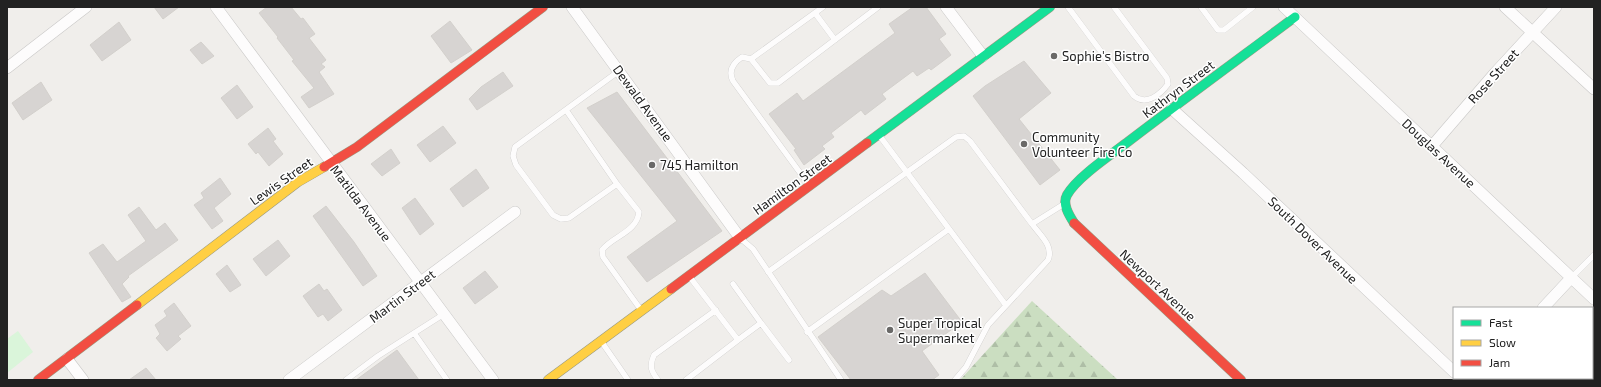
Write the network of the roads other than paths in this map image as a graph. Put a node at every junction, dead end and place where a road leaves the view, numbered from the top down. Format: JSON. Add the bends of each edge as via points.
{"nodes":[{"id":1,"x":86,"y":7,"type":"edge"},
{"id":2,"x":216,"y":7,"type":"edge"},
{"id":3,"x":543,"y":7,"type":"edge"},
{"id":4,"x":572,"y":7,"type":"edge"},
{"id":5,"x":823,"y":7,"type":"edge"},
{"id":6,"x":878,"y":7,"type":"edge"},
{"id":7,"x":946,"y":7,"type":"edge"},
{"id":8,"x":1050,"y":7,"type":"edge"},
{"id":9,"x":1068,"y":7,"type":"edge"},
{"id":10,"x":1114,"y":7,"type":"edge"},
{"id":11,"x":1201,"y":7,"type":"edge"},
{"id":12,"x":1253,"y":7,"type":"edge"},
{"id":13,"x":1284,"y":7,"type":"edge"},
{"id":14,"x":1504,"y":7,"type":"edge"},
{"id":15,"x":1556,"y":7,"type":"edge"},
{"id":16,"x":815,"y":13,"type":"junction"},
{"id":17,"x":1295,"y":17,"type":"junction"},
{"id":18,"x":1532,"y":33,"type":"junction"},
{"id":19,"x":835,"y":40,"type":"junction"},
{"id":20,"x":983,"y":56,"type":"junction"},
{"id":21,"x":751,"y":59,"type":"junction"},
{"id":22,"x":7,"y":68,"type":"edge"},
{"id":23,"x":620,"y":70,"type":"junction"},
{"id":24,"x":1594,"y":88,"type":"edge"},
{"id":25,"x":1172,"y":109,"type":"junction"},
{"id":26,"x":566,"y":110,"type":"junction"},
{"id":27,"x":878,"y":135,"type":"junction"},
{"id":28,"x":1432,"y":146,"type":"junction"},
{"id":29,"x":331,"y":163,"type":"junction"},
{"id":30,"x":906,"y":173,"type":"junction"},
{"id":31,"x":617,"y":184,"type":"junction"},
{"id":32,"x":810,"y":187,"type":"junction"},
{"id":33,"x":1065,"y":203,"type":"junction"},
{"id":34,"x":515,"y":212,"type":"dead end"},
{"id":35,"x":1032,"y":224,"type":"junction"},
{"id":36,"x":949,"y":229,"type":"junction"},
{"id":37,"x":740,"y":238,"type":"junction"},
{"id":38,"x":1594,"y":255,"type":"edge"},
{"id":39,"x":768,"y":272,"type":"junction"},
{"id":40,"x":689,"y":276,"type":"junction"},
{"id":41,"x":1571,"y":278,"type":"junction"},
{"id":42,"x":421,"y":282,"type":"junction"},
{"id":43,"x":733,"y":284,"type":"dead end"},
{"id":44,"x":1594,"y":298,"type":"edge"},
{"id":45,"x":1005,"y":304,"type":"junction"},
{"id":46,"x":1544,"y":307,"type":"edge"},
{"id":47,"x":716,"y":310,"type":"junction"},
{"id":48,"x":642,"y":311,"type":"junction"},
{"id":49,"x":444,"y":314,"type":"junction"},
{"id":50,"x":761,"y":323,"type":"junction"},
{"id":51,"x":807,"y":332,"type":"junction"},
{"id":52,"x":414,"y":333,"type":"junction"},
{"id":53,"x":738,"y":340,"type":"junction"},
{"id":54,"x":601,"y":341,"type":"junction"},
{"id":55,"x":68,"y":359,"type":"junction"},
{"id":56,"x":789,"y":360,"type":"dead end"},
{"id":57,"x":1453,"y":371,"type":"edge"},
{"id":58,"x":38,"y":380,"type":"edge"},
{"id":59,"x":83,"y":380,"type":"edge"},
{"id":60,"x":289,"y":380,"type":"edge"},
{"id":61,"x":346,"y":380,"type":"edge"},
{"id":62,"x":447,"y":380,"type":"edge"},
{"id":63,"x":493,"y":380,"type":"edge"},
{"id":64,"x":548,"y":380,"type":"edge"},
{"id":65,"x":628,"y":380,"type":"edge"},
{"id":66,"x":658,"y":380,"type":"edge"},
{"id":67,"x":686,"y":380,"type":"edge"},
{"id":68,"x":841,"y":380,"type":"edge"},
{"id":69,"x":955,"y":380,"type":"edge"},
{"id":70,"x":1241,"y":380,"type":"edge"}],
"edges":[{"from":1,"to":22,"type":"street"},
{"from":2,"to":29,"type":"street","name":"Matilda Avenue"},
{"from":3,"to":29,"type":"street","name":"Lewis Street","via":[[358,147]]},
{"from":4,"to":23,"type":"street","name":"Dewald Avenue"},
{"from":5,"to":16,"type":"lane"},
{"from":6,"to":19,"type":"lane"},
{"from":7,"to":20,"type":"street"},
{"from":8,"to":20,"type":"street","name":"Hamilton Street"},
{"from":9,"to":10,"type":"lane","via":[[1134,96],[1148,101],[1164,90],[1168,84],[1167,78]]},
{"from":11,"to":12,"type":"lane","via":[[1218,30],[1224,30]]},
{"from":13,"to":17,"type":"street","name":"Douglas Avenue"},
{"from":14,"to":18,"type":"street"},
{"from":15,"to":18,"type":"street","name":"Rose Street"},
{"from":16,"to":19,"type":"lane"},
{"from":16,"to":21,"type":"lane"},
{"from":17,"to":25,"type":"street","name":"Kathryn Street"},
{"from":17,"to":28,"type":"street","name":"Douglas Avenue"},
{"from":18,"to":24,"type":"street"},
{"from":18,"to":28,"type":"street","name":"Rose Street"},
{"from":19,"to":21,"type":"lane","via":[[774,84],[769,82]]},
{"from":20,"to":27,"type":"street","name":"Hamilton Street"},
{"from":21,"to":32,"type":"lane","via":[[742,57],[737,60],[732,66],[731,76]]},
{"from":23,"to":26,"type":"lane"},
{"from":23,"to":37,"type":"street","name":"Dewald Avenue"},
{"from":25,"to":33,"type":"street","name":"Kathryn Street","via":[[1112,154],[1066,196]]},
{"from":25,"to":57,"type":"street","name":"South Dover Avenue"},
{"from":26,"to":31,"type":"lane"},
{"from":26,"to":31,"type":"lane","via":[[515,147],[513,156],[516,165],[553,215],[561,220],[569,218]]},
{"from":27,"to":30,"type":"lane"},
{"from":27,"to":32,"type":"street","name":"Hamilton Street"},
{"from":28,"to":41,"type":"street","name":"Douglas Avenue"},
{"from":29,"to":42,"type":"street","name":"Matilda Avenue"},
{"from":29,"to":55,"type":"street","name":"Lewis Street","via":[[298,182]]},
{"from":30,"to":35,"type":"lane","via":[[956,137],[964,136]]},
{"from":30,"to":36,"type":"lane"},
{"from":30,"to":39,"type":"lane"},
{"from":31,"to":48,"type":"lane","via":[[638,212],[638,220],[607,244],[602,250],[603,257]]},
{"from":32,"to":37,"type":"street","name":"Hamilton Street"},
{"from":33,"to":35,"type":"lane"},
{"from":33,"to":70,"type":"street","name":"Newport Avenue","via":[[1067,212],[1078,228]]},
{"from":34,"to":42,"type":"street","name":"Martin Street"},
{"from":35,"to":45,"type":"lane","via":[[1049,247],[1051,254]]},
{"from":36,"to":45,"type":"lane"},
{"from":36,"to":51,"type":"lane"},
{"from":37,"to":39,"type":"lane","via":[[752,249]]},
{"from":37,"to":40,"type":"street","name":"Hamilton Street"},
{"from":38,"to":41,"type":"lane"},
{"from":39,"to":51,"type":"lane"},
{"from":40,"to":47,"type":"lane"},
{"from":40,"to":48,"type":"street","name":"Hamilton Street"},
{"from":41,"to":44,"type":"street","name":"Douglas Avenue"},
{"from":41,"to":46,"type":"street"},
{"from":42,"to":49,"type":"street","name":"Matilda Avenue"},
{"from":42,"to":60,"type":"street","name":"Martin Street"},
{"from":43,"to":50,"type":"lane"},
{"from":45,"to":69,"type":"lane","via":[[988,325],[966,367]]},
{"from":47,"to":53,"type":"lane"},
{"from":47,"to":66,"type":"lane","via":[[654,355],[650,363],[651,371]]},
{"from":48,"to":54,"type":"street","name":"Hamilton Street"},
{"from":49,"to":52,"type":"lane"},
{"from":49,"to":63,"type":"street","name":"Matilda Avenue"},
{"from":50,"to":53,"type":"lane"},
{"from":50,"to":56,"type":"lane"},
{"from":51,"to":68,"type":"lane"},
{"from":52,"to":61,"type":"lane"},
{"from":52,"to":62,"type":"lane"},
{"from":53,"to":67,"type":"lane"},
{"from":54,"to":64,"type":"street","name":"Hamilton Street"},
{"from":54,"to":65,"type":"lane"},
{"from":55,"to":58,"type":"street","name":"Lewis Street"},
{"from":55,"to":59,"type":"street"}]}
